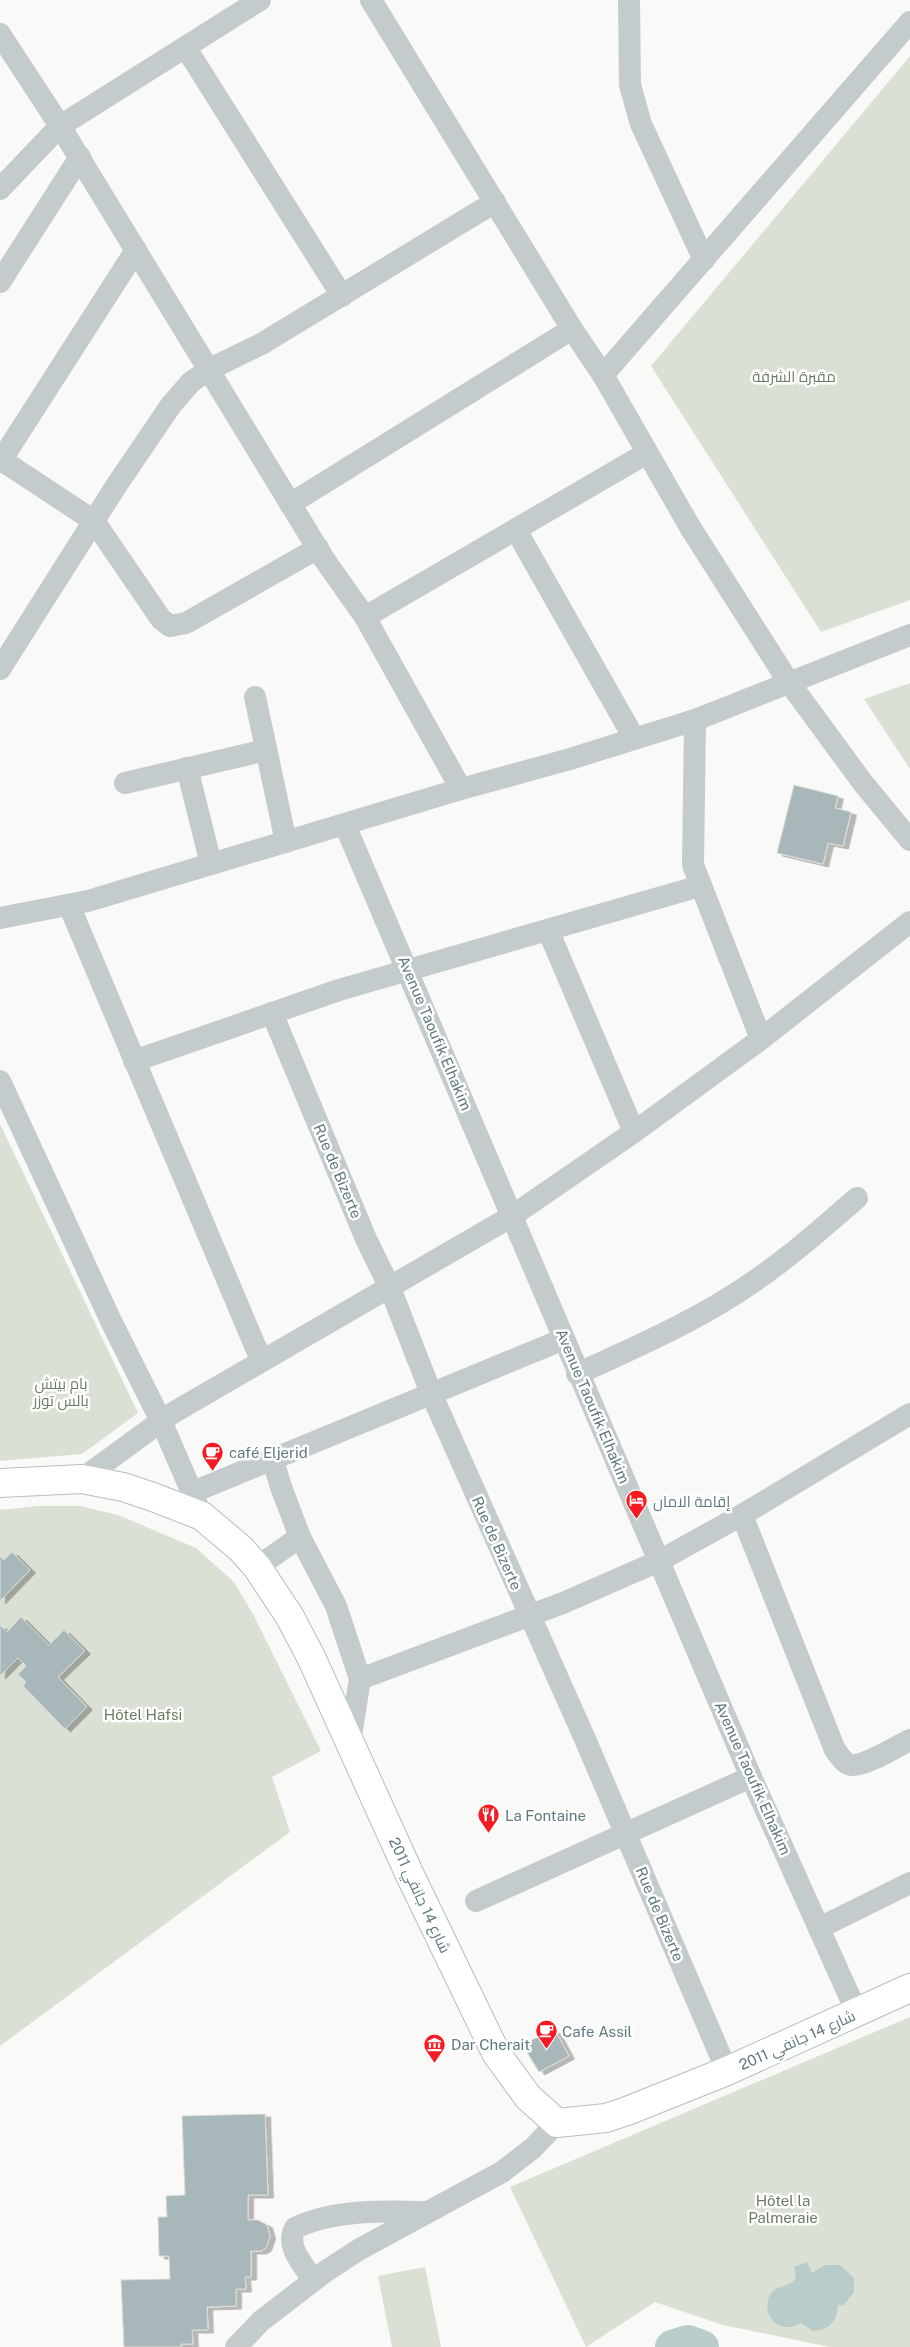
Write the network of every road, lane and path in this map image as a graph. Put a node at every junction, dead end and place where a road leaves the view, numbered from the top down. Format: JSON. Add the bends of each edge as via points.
{"nodes":[{"id":1,"x":260,"y":0,"type":"edge"},
{"id":2,"x":371,"y":0,"type":"edge"},
{"id":3,"x":629,"y":0,"type":"edge"},
{"id":4,"x":910,"y":22,"type":"edge"},
{"id":5,"x":0,"y":34,"type":"edge"},
{"id":6,"x":186,"y":48,"type":"junction"},
{"id":7,"x":60,"y":126,"type":"junction"},
{"id":8,"x":80,"y":157,"type":"junction"},
{"id":9,"x":0,"y":189,"type":"edge"},
{"id":10,"x":495,"y":202,"type":"junction"},
{"id":11,"x":136,"y":250,"type":"junction"},
{"id":12,"x":704,"y":260,"type":"junction"},
{"id":13,"x":0,"y":282,"type":"edge"},
{"id":14,"x":342,"y":296,"type":"junction"},
{"id":15,"x":572,"y":329,"type":"junction"},
{"id":16,"x":210,"y":369,"type":"junction"},
{"id":17,"x":603,"y":375,"type":"junction"},
{"id":18,"x":647,"y":453,"type":"junction"},
{"id":19,"x":0,"y":460,"type":"edge"},
{"id":20,"x":290,"y":504,"type":"junction"},
{"id":21,"x":94,"y":521,"type":"junction"},
{"id":22,"x":516,"y":530,"type":"junction"},
{"id":23,"x":318,"y":548,"type":"junction"},
{"id":24,"x":365,"y":617,"type":"junction"},
{"id":25,"x":910,"y":635,"type":"edge"},
{"id":26,"x":0,"y":669,"type":"edge"},
{"id":27,"x":788,"y":681,"type":"junction"},
{"id":28,"x":255,"y":697,"type":"dead end"},
{"id":29,"x":695,"y":720,"type":"junction"},
{"id":30,"x":634,"y":738,"type":"junction"},
{"id":31,"x":266,"y":750,"type":"junction"},
{"id":32,"x":187,"y":768,"type":"junction"},
{"id":33,"x":126,"y":782,"type":"dead end"},
{"id":34,"x":461,"y":789,"type":"junction"},
{"id":35,"x":345,"y":825,"type":"junction"},
{"id":36,"x":910,"y":840,"type":"edge"},
{"id":37,"x":286,"y":842,"type":"junction"},
{"id":38,"x":211,"y":864,"type":"junction"},
{"id":39,"x":700,"y":886,"type":"junction"},
{"id":40,"x":69,"y":905,"type":"junction"},
{"id":41,"x":0,"y":918,"type":"edge"},
{"id":42,"x":910,"y":922,"type":"edge"},
{"id":43,"x":548,"y":930,"type":"junction"},
{"id":44,"x":408,"y":970,"type":"junction"},
{"id":45,"x":272,"y":1013,"type":"junction"},
{"id":46,"x":761,"y":1039,"type":"junction"},
{"id":47,"x":134,"y":1060,"type":"junction"},
{"id":48,"x":0,"y":1081,"type":"edge"},
{"id":49,"x":634,"y":1132,"type":"junction"},
{"id":50,"x":858,"y":1198,"type":"dead end"},
{"id":51,"x":512,"y":1216,"type":"junction"},
{"id":52,"x":390,"y":1288,"type":"junction"},
{"id":53,"x":564,"y":1338,"type":"junction"},
{"id":54,"x":261,"y":1360,"type":"junction"},
{"id":55,"x":577,"y":1374,"type":"junction"},
{"id":56,"x":431,"y":1393,"type":"junction"},
{"id":57,"x":910,"y":1414,"type":"edge"},
{"id":58,"x":162,"y":1423,"type":"junction"},
{"id":59,"x":273,"y":1460,"type":"junction"},
{"id":60,"x":82,"y":1479,"type":"junction"},
{"id":61,"x":0,"y":1484,"type":"edge"},
{"id":62,"x":197,"y":1504,"type":"junction"},
{"id":63,"x":742,"y":1515,"type":"junction"},
{"id":64,"x":300,"y":1537,"type":"junction"},
{"id":65,"x":659,"y":1561,"type":"junction"},
{"id":66,"x":257,"y":1567,"type":"junction"},
{"id":67,"x":530,"y":1616,"type":"junction"},
{"id":68,"x":360,"y":1679,"type":"junction"},
{"id":69,"x":910,"y":1740,"type":"edge"},
{"id":70,"x":350,"y":1742,"type":"junction"},
{"id":71,"x":751,"y":1777,"type":"junction"},
{"id":72,"x":626,"y":1835,"type":"junction"},
{"id":73,"x":910,"y":1883,"type":"edge"},
{"id":74,"x":476,"y":1902,"type":"dead end"},
{"id":75,"x":819,"y":1928,"type":"junction"},
{"id":76,"x":910,"y":1988,"type":"edge"},
{"id":77,"x":857,"y":2013,"type":"junction"},
{"id":78,"x":727,"y":2071,"type":"junction"},
{"id":79,"x":557,"y":2124,"type":"junction"},
{"id":80,"x":429,"y":2212,"type":"junction"},
{"id":81,"x":313,"y":2280,"type":"junction"},
{"id":82,"x":236,"y":2347,"type":"edge"}],
"edges":[{"from":1,"to":6,"type":"street"},
{"from":2,"to":10,"type":"street"},
{"from":3,"to":12,"type":"street","via":[[630,85],[634,103]]},
{"from":4,"to":12,"type":"street"},
{"from":5,"to":7,"type":"street"},
{"from":6,"to":7,"type":"street"},
{"from":6,"to":14,"type":"street"},
{"from":7,"to":8,"type":"street"},
{"from":7,"to":9,"type":"street"},
{"from":8,"to":11,"type":"street"},
{"from":8,"to":13,"type":"street"},
{"from":10,"to":14,"type":"street"},
{"from":10,"to":15,"type":"street"},
{"from":11,"to":16,"type":"street"},
{"from":11,"to":19,"type":"street"},
{"from":12,"to":17,"type":"street"},
{"from":14,"to":16,"type":"street","via":[[263,343]]},
{"from":15,"to":17,"type":"street"},
{"from":15,"to":20,"type":"street"},
{"from":16,"to":20,"type":"street"},
{"from":16,"to":21,"type":"street","via":[[191,382],[171,405]]},
{"from":17,"to":18,"type":"street"},
{"from":18,"to":22,"type":"street"},
{"from":18,"to":27,"type":"street"},
{"from":19,"to":21,"type":"street"},
{"from":20,"to":23,"type":"street"},
{"from":21,"to":23,"type":"street","via":[[161,620],[170,626],[186,623]]},
{"from":21,"to":26,"type":"street"},
{"from":22,"to":24,"type":"street"},
{"from":22,"to":30,"type":"street"},
{"from":23,"to":24,"type":"street"},
{"from":24,"to":34,"type":"street"},
{"from":25,"to":27,"type":"street"},
{"from":27,"to":29,"type":"street"},
{"from":27,"to":36,"type":"street"},
{"from":28,"to":31,"type":"street"},
{"from":29,"to":30,"type":"street"},
{"from":29,"to":39,"type":"street","via":[[693,865]]},
{"from":30,"to":34,"type":"street"},
{"from":31,"to":32,"type":"street"},
{"from":31,"to":37,"type":"street"},
{"from":32,"to":33,"type":"street"},
{"from":32,"to":38,"type":"street"},
{"from":34,"to":35,"type":"street"},
{"from":35,"to":37,"type":"street"},
{"from":35,"to":44,"type":"street","name":"Avenue Taoufik Elhakim"},
{"from":37,"to":38,"type":"street"},
{"from":38,"to":40,"type":"street"},
{"from":39,"to":43,"type":"street"},
{"from":39,"to":46,"type":"street"},
{"from":40,"to":41,"type":"street"},
{"from":40,"to":47,"type":"street"},
{"from":42,"to":46,"type":"street"},
{"from":43,"to":44,"type":"street"},
{"from":43,"to":49,"type":"street"},
{"from":44,"to":45,"type":"street"},
{"from":44,"to":51,"type":"street","name":"Avenue Taoufik Elhakim"},
{"from":45,"to":47,"type":"street"},
{"from":45,"to":52,"type":"street","name":"Rue de Bizerte","via":[[366,1239]]},
{"from":46,"to":49,"type":"street"},
{"from":47,"to":54,"type":"street"},
{"from":48,"to":58,"type":"street"},
{"from":49,"to":51,"type":"street"},
{"from":50,"to":55,"type":"street","via":[[756,1280],[673,1330]]},
{"from":51,"to":52,"type":"street"},
{"from":51,"to":53,"type":"street","name":"Avenue Taoufik Elhakim"},
{"from":52,"to":54,"type":"street"},
{"from":52,"to":56,"type":"street","name":"Rue de Bizerte"},
{"from":53,"to":55,"type":"street","name":"Avenue Taoufik Elhakim"},
{"from":53,"to":56,"type":"street"},
{"from":54,"to":58,"type":"street","via":[[171,1414]]},
{"from":55,"to":65,"type":"street","name":"Avenue Taoufik Elhakim"},
{"from":56,"to":59,"type":"street"},
{"from":56,"to":67,"type":"street","name":"Rue de Bizerte"},
{"from":57,"to":63,"type":"street"},
{"from":58,"to":60,"type":"street"},
{"from":58,"to":62,"type":"street"},
{"from":59,"to":62,"type":"street"},
{"from":59,"to":64,"type":"street"},
{"from":60,"to":61,"type":"main road","name":"شارع 14 جانفي 2011"},
{"from":60,"to":62,"type":"main road","name":"شارع 14 جانفي 2011"},
{"from":62,"to":66,"type":"main road","name":"شارع 14 جانفي 2011"},
{"from":63,"to":65,"type":"street"},
{"from":63,"to":69,"type":"street","via":[[835,1750],[843,1761],[851,1765],[861,1764]]},
{"from":64,"to":66,"type":"street"},
{"from":64,"to":68,"type":"street","via":[[336,1606]]},
{"from":65,"to":67,"type":"street"},
{"from":65,"to":71,"type":"street","name":"Avenue Taoufik Elhakim"},
{"from":66,"to":70,"type":"main road","name":"شارع 14 جانفي 2011","via":[[311,1657]]},
{"from":67,"to":68,"type":"street"},
{"from":67,"to":72,"type":"street","name":"Rue de Bizerte"},
{"from":68,"to":70,"type":"street"},
{"from":70,"to":79,"type":"main road","name":"شارع 14 جانفي 2011","via":[[496,2053],[528,2097]]},
{"from":71,"to":72,"type":"street"},
{"from":71,"to":75,"type":"street","name":"Avenue Taoufik Elhakim"},
{"from":72,"to":74,"type":"street"},
{"from":72,"to":78,"type":"street","name":"Rue de Bizerte"},
{"from":73,"to":75,"type":"street"},
{"from":75,"to":77,"type":"street","name":"Avenue Taoufik Elhakim"},
{"from":76,"to":77,"type":"main road","name":"شارع 14 جانفي 2011"},
{"from":77,"to":78,"type":"main road","name":"شارع 14 جانفي 2011"},
{"from":78,"to":79,"type":"main road","name":"شارع 14 جانفي 2011","via":[[606,2118]]},
{"from":79,"to":80,"type":"street","via":[[502,2172]]},
{"from":80,"to":81,"type":"street"},
{"from":80,"to":81,"type":"street","via":[[331,2216],[295,2228],[291,2244]]},
{"from":81,"to":82,"type":"street","via":[[261,2321]]}]}
